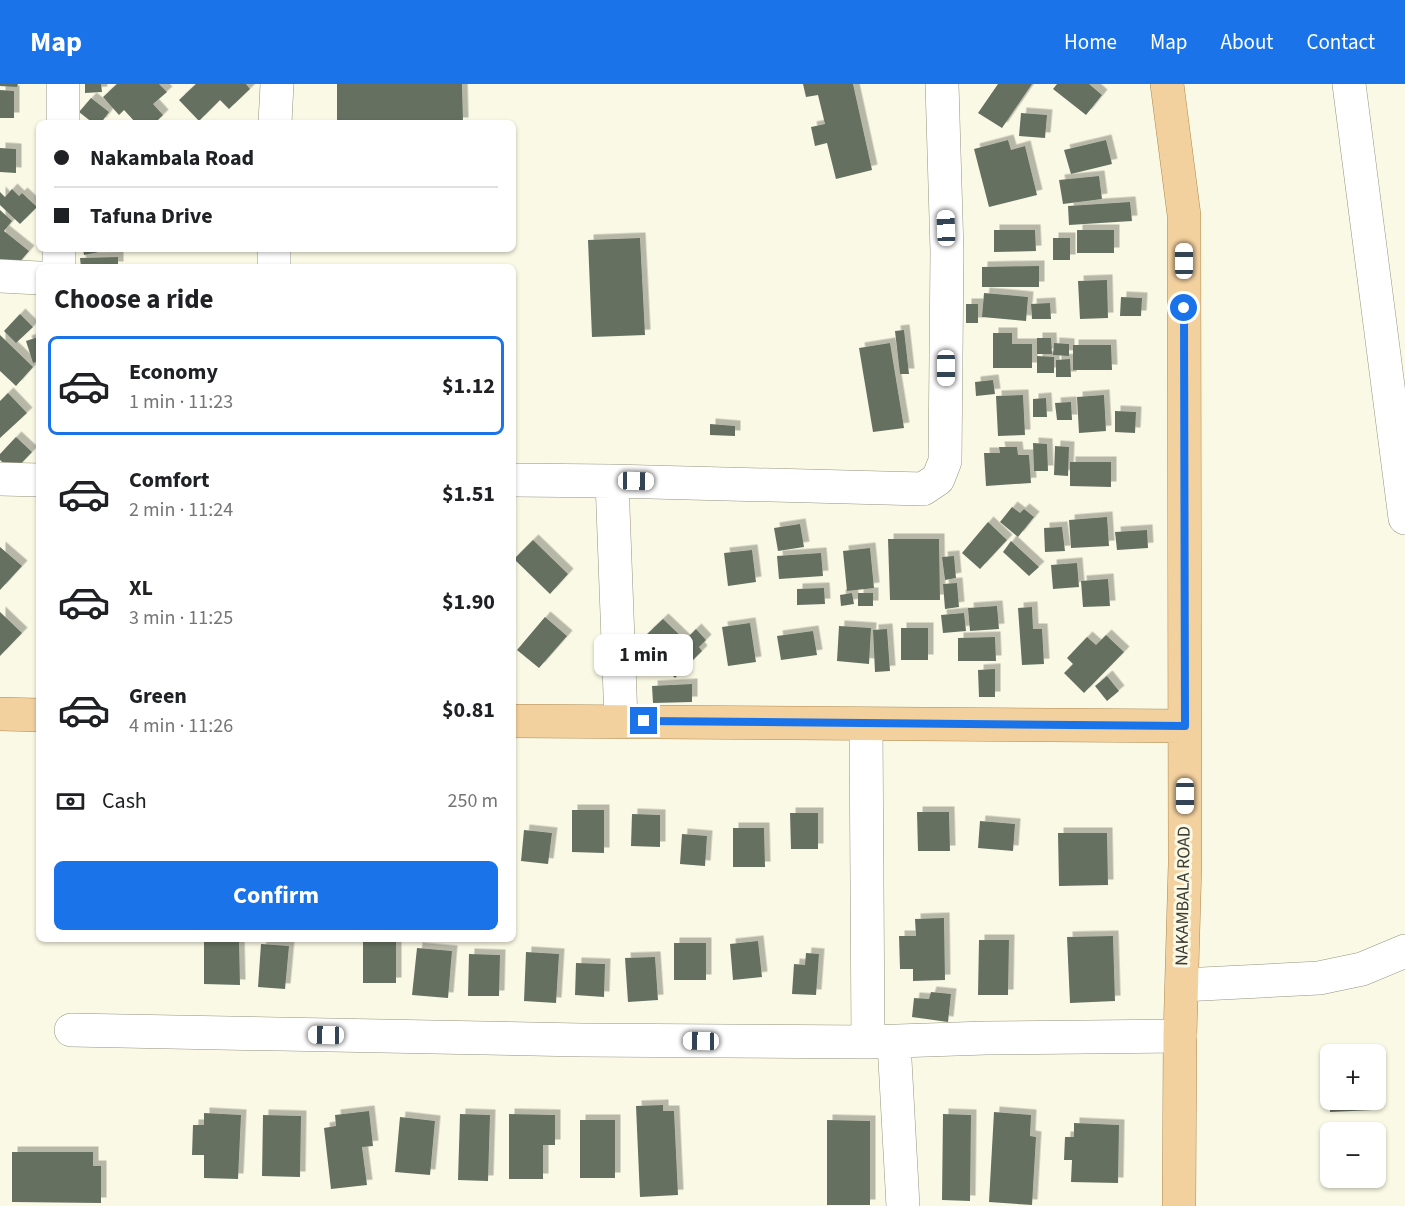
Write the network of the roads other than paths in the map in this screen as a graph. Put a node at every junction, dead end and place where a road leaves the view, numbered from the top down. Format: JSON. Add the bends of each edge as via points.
{"nodes":[{"id":1,"x":63,"y":84,"type":"edge"},
{"id":2,"x":277,"y":84,"type":"edge"},
{"id":3,"x":942,"y":84,"type":"edge"},
{"id":4,"x":1167,"y":84,"type":"edge"},
{"id":5,"x":1349,"y":84,"type":"edge"},
{"id":6,"x":63,"y":120,"type":"edge"},
{"id":7,"x":275,"y":120,"type":"edge"},
{"id":8,"x":0,"y":276,"type":"edge"},
{"id":9,"x":36,"y":278,"type":"edge"},
{"id":10,"x":0,"y":479,"type":"edge"},
{"id":11,"x":36,"y":480,"type":"edge"},
{"id":12,"x":516,"y":480,"type":"edge"},
{"id":13,"x":612,"y":481,"type":"junction"},
{"id":14,"x":1405,"y":518,"type":"edge"},
{"id":15,"x":0,"y":714,"type":"edge"},
{"id":16,"x":36,"y":715,"type":"edge"},
{"id":17,"x":621,"y":720,"type":"junction"},
{"id":18,"x":516,"y":721,"type":"edge"},
{"id":19,"x":866,"y":724,"type":"junction"},
{"id":20,"x":1185,"y":726,"type":"junction"},
{"id":21,"x":1405,"y":951,"type":"edge"},
{"id":22,"x":1182,"y":985,"type":"junction"},
{"id":23,"x":71,"y":1030,"type":"dead end"},
{"id":24,"x":1180,"y":1036,"type":"junction"},
{"id":25,"x":881,"y":1042,"type":"junction"},
{"id":26,"x":903,"y":1206,"type":"edge"},
{"id":27,"x":1179,"y":1206,"type":"edge"}],
"edges":[{"from":1,"to":6,"type":"street"},
{"from":2,"to":7,"type":"street"},
{"from":3,"to":13,"type":"street","via":[[947,252],[945,461],[938,479],[923,489]]},
{"from":4,"to":20,"type":"main road","name":"NAKAMBALA ROAD","via":[[1184,215]]},
{"from":5,"to":14,"type":"street"},
{"from":8,"to":9,"type":"street"},
{"from":10,"to":11,"type":"street"},
{"from":12,"to":13,"type":"street"},
{"from":13,"to":17,"type":"street"},
{"from":15,"to":16,"type":"main road"},
{"from":17,"to":18,"type":"main road"},
{"from":17,"to":19,"type":"main road"},
{"from":19,"to":20,"type":"main road"},
{"from":19,"to":25,"type":"street"},
{"from":20,"to":22,"type":"main road","name":"NAKAMBALA ROAD"},
{"from":21,"to":22,"type":"street","via":[[1362,969],[1320,978]]},
{"from":22,"to":24,"type":"main road","name":"NAKAMBALA ROAD"},
{"from":23,"to":25,"type":"street"},
{"from":24,"to":25,"type":"street"},
{"from":24,"to":27,"type":"main road","name":"NAKAMBALA ROAD"},
{"from":25,"to":26,"type":"street"}]}
